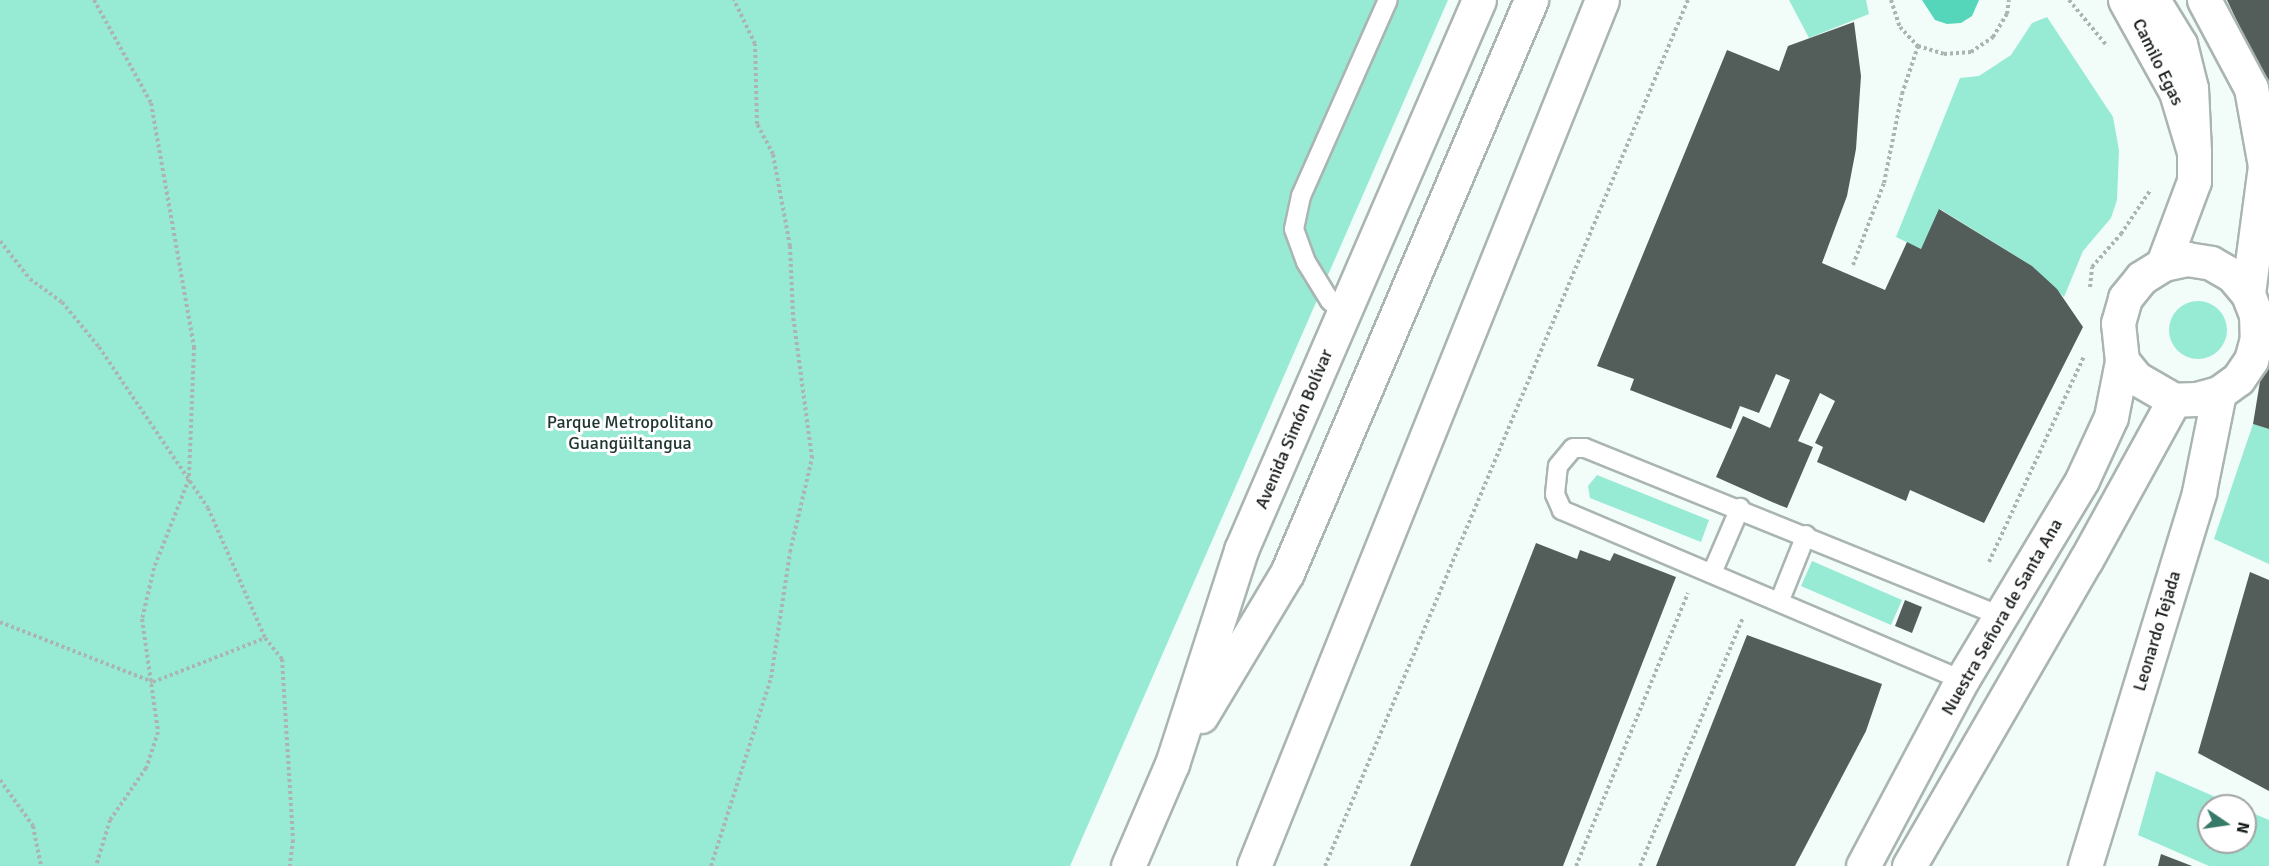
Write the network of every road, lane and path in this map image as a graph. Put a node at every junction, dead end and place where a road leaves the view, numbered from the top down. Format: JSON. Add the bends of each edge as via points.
{"nodes":[{"id":1,"x":94,"y":0,"type":"edge"},
{"id":2,"x":734,"y":0,"type":"edge"},
{"id":3,"x":1388,"y":0,"type":"edge"},
{"id":4,"x":1479,"y":0,"type":"edge"},
{"id":5,"x":1531,"y":0,"type":"edge"},
{"id":6,"x":1602,"y":0,"type":"edge"},
{"id":7,"x":1688,"y":0,"type":"edge"},
{"id":8,"x":1891,"y":0,"type":"edge"},
{"id":9,"x":2009,"y":0,"type":"edge"},
{"id":10,"x":2069,"y":0,"type":"edge"},
{"id":11,"x":2125,"y":0,"type":"edge"},
{"id":12,"x":2153,"y":0,"type":"edge"},
{"id":13,"x":2204,"y":0,"type":"edge"},
{"id":14,"x":1918,"y":46,"type":"junction"},
{"id":15,"x":2114,"y":54,"type":"dead end"},
{"id":16,"x":2194,"y":152,"type":"junction"},
{"id":17,"x":2153,"y":186,"type":"dead end"},
{"id":18,"x":0,"y":241,"type":"edge"},
{"id":19,"x":2163,"y":264,"type":"junction"},
{"id":20,"x":1853,"y":265,"type":"dead end"},
{"id":21,"x":2248,"y":294,"type":"junction"},
{"id":22,"x":2090,"y":297,"type":"dead end"},
{"id":23,"x":1344,"y":313,"type":"junction"},
{"id":24,"x":2087,"y":347,"type":"dead end"},
{"id":25,"x":2122,"y":361,"type":"junction"},
{"id":26,"x":2219,"y":393,"type":"junction"},
{"id":27,"x":2174,"y":400,"type":"junction"},
{"id":28,"x":189,"y":479,"type":"junction"},
{"id":29,"x":1740,"y":508,"type":"junction"},
{"id":30,"x":1806,"y":535,"type":"junction"},
{"id":31,"x":1706,"y":570,"type":"junction"},
{"id":32,"x":1754,"y":591,"type":"junction"},
{"id":33,"x":1780,"y":600,"type":"junction"},
{"id":34,"x":1969,"y":604,"type":"junction"},
{"id":35,"x":2000,"y":616,"type":"junction"},
{"id":36,"x":0,"y":622,"type":"edge"},
{"id":37,"x":265,"y":638,"type":"junction"},
{"id":38,"x":1962,"y":680,"type":"junction"},
{"id":39,"x":153,"y":682,"type":"junction"},
{"id":40,"x":1172,"y":764,"type":"junction"},
{"id":41,"x":0,"y":780,"type":"edge"},
{"id":42,"x":41,"y":866,"type":"edge"},
{"id":43,"x":96,"y":866,"type":"edge"},
{"id":44,"x":290,"y":866,"type":"edge"},
{"id":45,"x":711,"y":866,"type":"edge"},
{"id":46,"x":1128,"y":866,"type":"edge"},
{"id":47,"x":1254,"y":866,"type":"edge"},
{"id":48,"x":1325,"y":866,"type":"edge"},
{"id":49,"x":1576,"y":866,"type":"edge"},
{"id":50,"x":1640,"y":866,"type":"edge"},
{"id":51,"x":1863,"y":866,"type":"edge"},
{"id":52,"x":1909,"y":866,"type":"edge"},
{"id":53,"x":2085,"y":866,"type":"edge"}],
"edges":[{"from":1,"to":28,"type":"path","via":[[151,103],[194,347]]},
{"from":2,"to":45,"type":"path","via":[[755,44],[757,124],[773,154],[790,246],[793,315],[812,458],[790,552],[771,678]]},
{"from":3,"to":23,"type":"lane","via":[[1301,196],[1294,229],[1305,262],[1330,300]]},
{"from":4,"to":23,"type":"main road","name":"Avenida Simón Bolívar"},
{"from":5,"to":40,"type":"main road","via":[[1287,573]]},
{"from":6,"to":47,"type":"main road"},
{"from":7,"to":48,"type":"path"},
{"from":8,"to":14,"type":"path","via":[[1900,27]]},
{"from":9,"to":14,"type":"path","via":[[2007,15],[1994,37],[1971,52],[1944,54]]},
{"from":10,"to":15,"type":"path"},
{"from":11,"to":16,"type":"main road","name":"Camilo Egas","via":[[2176,92]]},
{"from":12,"to":16,"type":"main road","via":[[2183,55],[2191,88]]},
{"from":13,"to":21,"type":"main road","via":[[2251,88],[2265,166]]},
{"from":14,"to":20,"type":"path","via":[[1902,94],[1884,183]]},
{"from":16,"to":19,"type":"main road","name":"Camilo Egas","via":[[2194,181]]},
{"from":17,"to":22,"type":"path","via":[[2121,234],[2092,267]]},
{"from":18,"to":28,"type":"path","via":[[30,279],[62,302],[99,347]]},
{"from":19,"to":21,"type":"main road","via":[[2187,260],[2211,263],[2232,275]]},
{"from":19,"to":25,"type":"main road","via":[[2141,278],[2126,298],[2118,323]]},
{"from":21,"to":26,"type":"main road","via":[[2256,315],[2257,338],[2244,370]]},
{"from":23,"to":40,"type":"main road","name":"Avenida Simón Bolívar","via":[[1242,550]]},
{"from":24,"to":34,"type":"path"},
{"from":25,"to":27,"type":"main road","via":[[2136,378]]},
{"from":25,"to":35,"type":"main road","name":"Nuestra Señora de Santa Ana","via":[[2111,417],[2082,480]]},
{"from":26,"to":27,"type":"main road"},
{"from":26,"to":53,"type":"main road","name":"Leonardo Tejada","via":[[2199,492]]},
{"from":27,"to":52,"type":"main road"},
{"from":28,"to":37,"type":"path","via":[[208,508]]},
{"from":28,"to":39,"type":"path","via":[[154,568],[142,619]]},
{"from":29,"to":30,"type":"lane"},
{"from":29,"to":31,"type":"lane"},
{"from":29,"to":31,"type":"lane","via":[[1585,448],[1573,448],[1558,466],[1555,494],[1562,510]]},
{"from":30,"to":33,"type":"lane"},
{"from":30,"to":34,"type":"lane"},
{"from":31,"to":32,"type":"lane"},
{"from":31,"to":49,"type":"path"},
{"from":32,"to":33,"type":"lane"},
{"from":32,"to":50,"type":"path"},
{"from":33,"to":38,"type":"lane"},
{"from":34,"to":35,"type":"lane"},
{"from":35,"to":38,"type":"main road","name":"Nuestra Señora de Santa Ana"},
{"from":36,"to":39,"type":"path"},
{"from":37,"to":39,"type":"path"},
{"from":37,"to":44,"type":"path","via":[[282,659],[293,840]]},
{"from":38,"to":51,"type":"main road","name":"Nuestra Señora de Santa Ana"},
{"from":39,"to":43,"type":"path","via":[[158,732],[146,768],[110,820]]},
{"from":40,"to":46,"type":"main road","name":"Avenida Simón Bolívar"},
{"from":41,"to":42,"type":"path","via":[[33,826]]}]}
